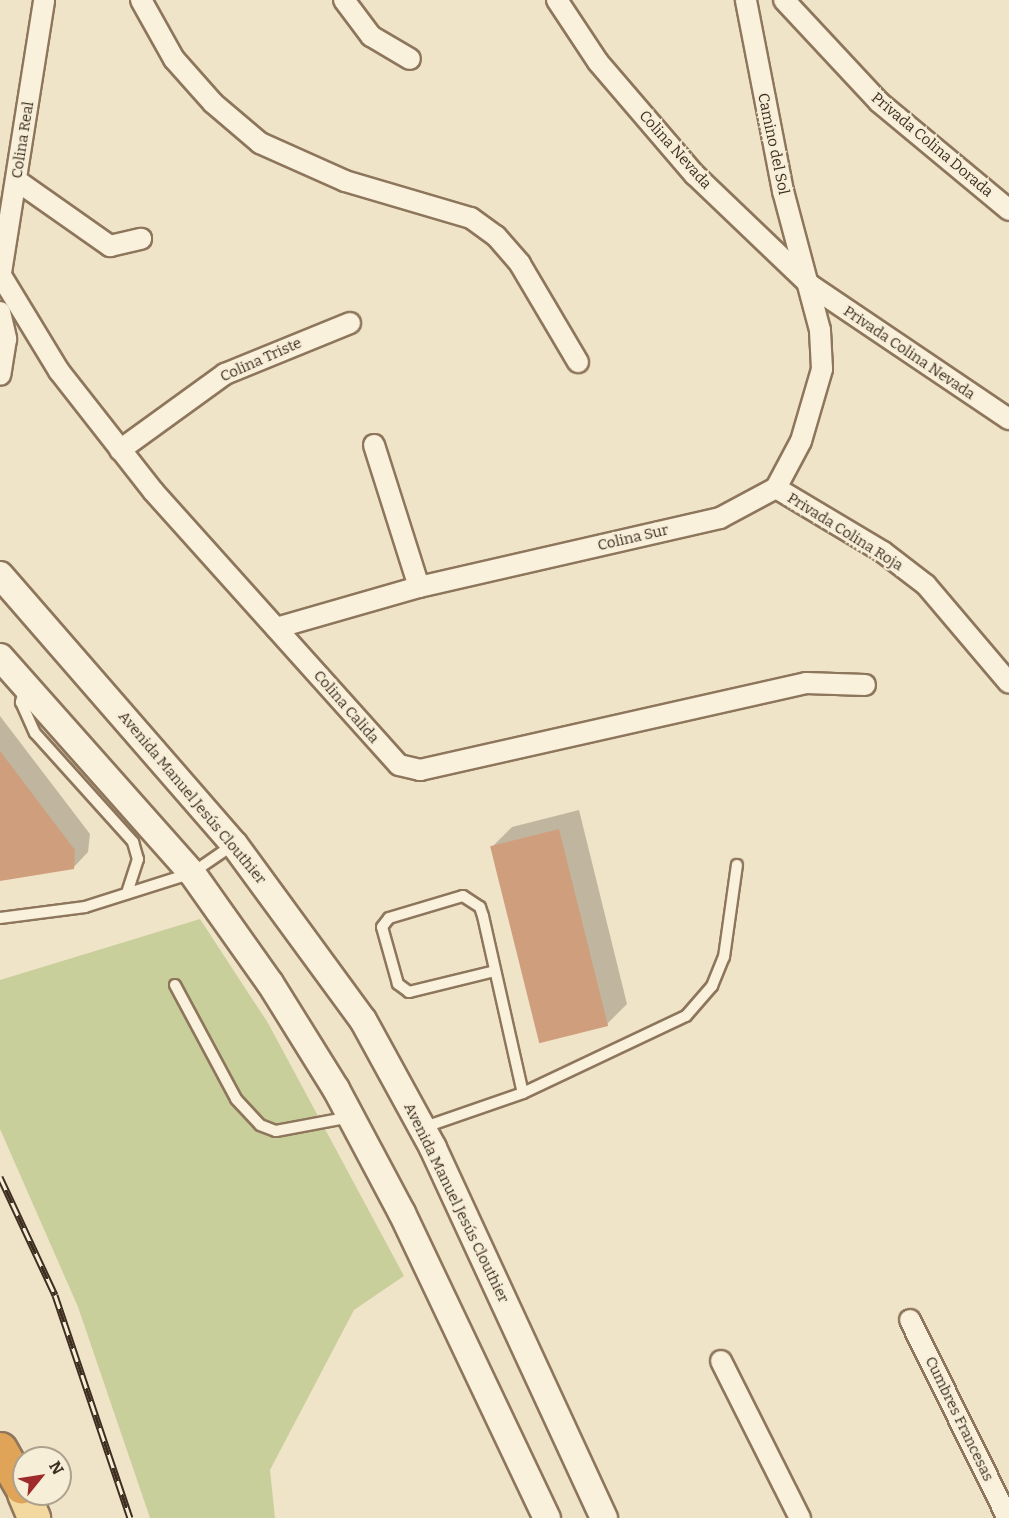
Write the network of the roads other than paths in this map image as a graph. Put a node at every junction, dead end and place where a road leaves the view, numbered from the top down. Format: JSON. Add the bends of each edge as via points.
{"nodes":[{"id":1,"x":44,"y":0,"type":"edge"},
{"id":2,"x":141,"y":0,"type":"edge"},
{"id":3,"x":344,"y":0,"type":"edge"},
{"id":4,"x":557,"y":0,"type":"edge"},
{"id":5,"x":746,"y":0,"type":"edge"},
{"id":6,"x":784,"y":0,"type":"edge"},
{"id":7,"x":410,"y":60,"type":"dead end"},
{"id":8,"x":16,"y":180,"type":"junction"},
{"id":9,"x":1009,"y":210,"type":"edge"},
{"id":10,"x":141,"y":239,"type":"dead end"},
{"id":11,"x":0,"y":276,"type":"edge"},
{"id":12,"x":810,"y":285,"type":"junction"},
{"id":13,"x":0,"y":312,"type":"edge"},
{"id":14,"x":350,"y":323,"type":"dead end"},
{"id":15,"x":578,"y":362,"type":"dead end"},
{"id":16,"x":0,"y":375,"type":"edge"},
{"id":17,"x":1009,"y":419,"type":"edge"},
{"id":18,"x":374,"y":445,"type":"dead end"},
{"id":19,"x":120,"y":450,"type":"junction"},
{"id":20,"x":776,"y":488,"type":"junction"},
{"id":21,"x":0,"y":575,"type":"edge"},
{"id":22,"x":419,"y":587,"type":"junction"},
{"id":23,"x":276,"y":628,"type":"junction"},
{"id":24,"x":0,"y":657,"type":"edge"},
{"id":25,"x":1009,"y":683,"type":"edge"},
{"id":26,"x":865,"y":685,"type":"dead end"},
{"id":27,"x":25,"y":687,"type":"junction"},
{"id":28,"x":234,"y":844,"type":"junction"},
{"id":29,"x":738,"y":865,"type":"dead end"},
{"id":30,"x":192,"y":873,"type":"junction"},
{"id":31,"x":127,"y":893,"type":"junction"},
{"id":32,"x":0,"y":918,"type":"edge"},
{"id":33,"x":495,"y":971,"type":"junction"},
{"id":34,"x":175,"y":985,"type":"dead end"},
{"id":35,"x":523,"y":1093,"type":"junction"},
{"id":36,"x":351,"y":1117,"type":"junction"},
{"id":37,"x":422,"y":1128,"type":"junction"},
{"id":38,"x":910,"y":1320,"type":"dead end"},
{"id":39,"x":721,"y":1361,"type":"dead end"},
{"id":40,"x":0,"y":1430,"type":"edge"},
{"id":41,"x":0,"y":1449,"type":"edge"},
{"id":42,"x":12,"y":1462,"type":"edge"},
{"id":43,"x":12,"y":1471,"type":"edge"},
{"id":44,"x":547,"y":1518,"type":"edge"},
{"id":45,"x":604,"y":1518,"type":"edge"},
{"id":46,"x":800,"y":1518,"type":"edge"},
{"id":47,"x":1008,"y":1518,"type":"edge"}],
"edges":[{"from":1,"to":8,"type":"street","name":"Colina Real"},
{"from":2,"to":15,"type":"street","via":[[174,59],[213,104],[260,143],[345,181],[471,218],[496,236],[520,264]]},
{"from":3,"to":7,"type":"street","via":[[371,36]]},
{"from":4,"to":12,"type":"street","name":"Colina Nevada","via":[[598,62],[695,175]]},
{"from":5,"to":12,"type":"street","name":"Camino del Sol","via":[[783,191]]},
{"from":6,"to":9,"type":"street","name":"Privada Colina Dorada","via":[[879,102]]},
{"from":8,"to":10,"type":"street","via":[[110,246]]},
{"from":8,"to":11,"type":"street","name":"Colina Real"},
{"from":11,"to":19,"type":"street","name":"Colina Calida","via":[[53,362]]},
{"from":12,"to":17,"type":"street","name":"Privada Colina Nevada"},
{"from":12,"to":20,"type":"street","via":[[818,308],[822,369],[801,441]]},
{"from":13,"to":16,"type":"street","via":[[6,339]]},
{"from":14,"to":19,"type":"street","name":"Colina Triste","via":[[225,374]]},
{"from":18,"to":22,"type":"street"},
{"from":19,"to":23,"type":"street","name":"Colina Calida"},
{"from":20,"to":22,"type":"street","name":"Colina Sur","via":[[720,518]]},
{"from":20,"to":25,"type":"street","name":"Privada Colina Roja","via":[[883,552],[926,585]]},
{"from":21,"to":28,"type":"street","name":"Avenida Manuel Jesús Clouthier"},
{"from":22,"to":23,"type":"street","name":"Colina Sur"},
{"from":23,"to":26,"type":"street","name":"Colina Calida","via":[[390,757],[420,770],[806,683]]},
{"from":24,"to":27,"type":"street"},
{"from":27,"to":30,"type":"street"},
{"from":27,"to":31,"type":"lane","via":[[21,702],[35,733],[133,843],[138,859]]},
{"from":28,"to":30,"type":"lane"},
{"from":28,"to":37,"type":"street","name":"Avenida Manuel Jesús Clouthier","via":[[363,1020]]},
{"from":29,"to":35,"type":"lane","via":[[724,957],[701,1003],[654,1034]]},
{"from":30,"to":31,"type":"lane"},
{"from":30,"to":36,"type":"street","via":[[270,983]]},
{"from":31,"to":32,"type":"lane","via":[[85,907]]},
{"from":33,"to":33,"type":"lane","via":[[480,907],[463,896],[389,918],[382,927],[398,984],[409,992]]},
{"from":33,"to":35,"type":"lane"},
{"from":34,"to":36,"type":"lane","via":[[236,1099],[260,1125],[276,1131]]},
{"from":35,"to":37,"type":"lane"},
{"from":36,"to":44,"type":"street"},
{"from":37,"to":45,"type":"street","name":"Avenida Manuel Jesús Clouthier"},
{"from":38,"to":47,"type":"street","name":"Cumbres Francesas"},
{"from":39,"to":46,"type":"street"},
{"from":40,"to":42,"type":"main road"},
{"from":41,"to":43,"type":"highway"}]}
